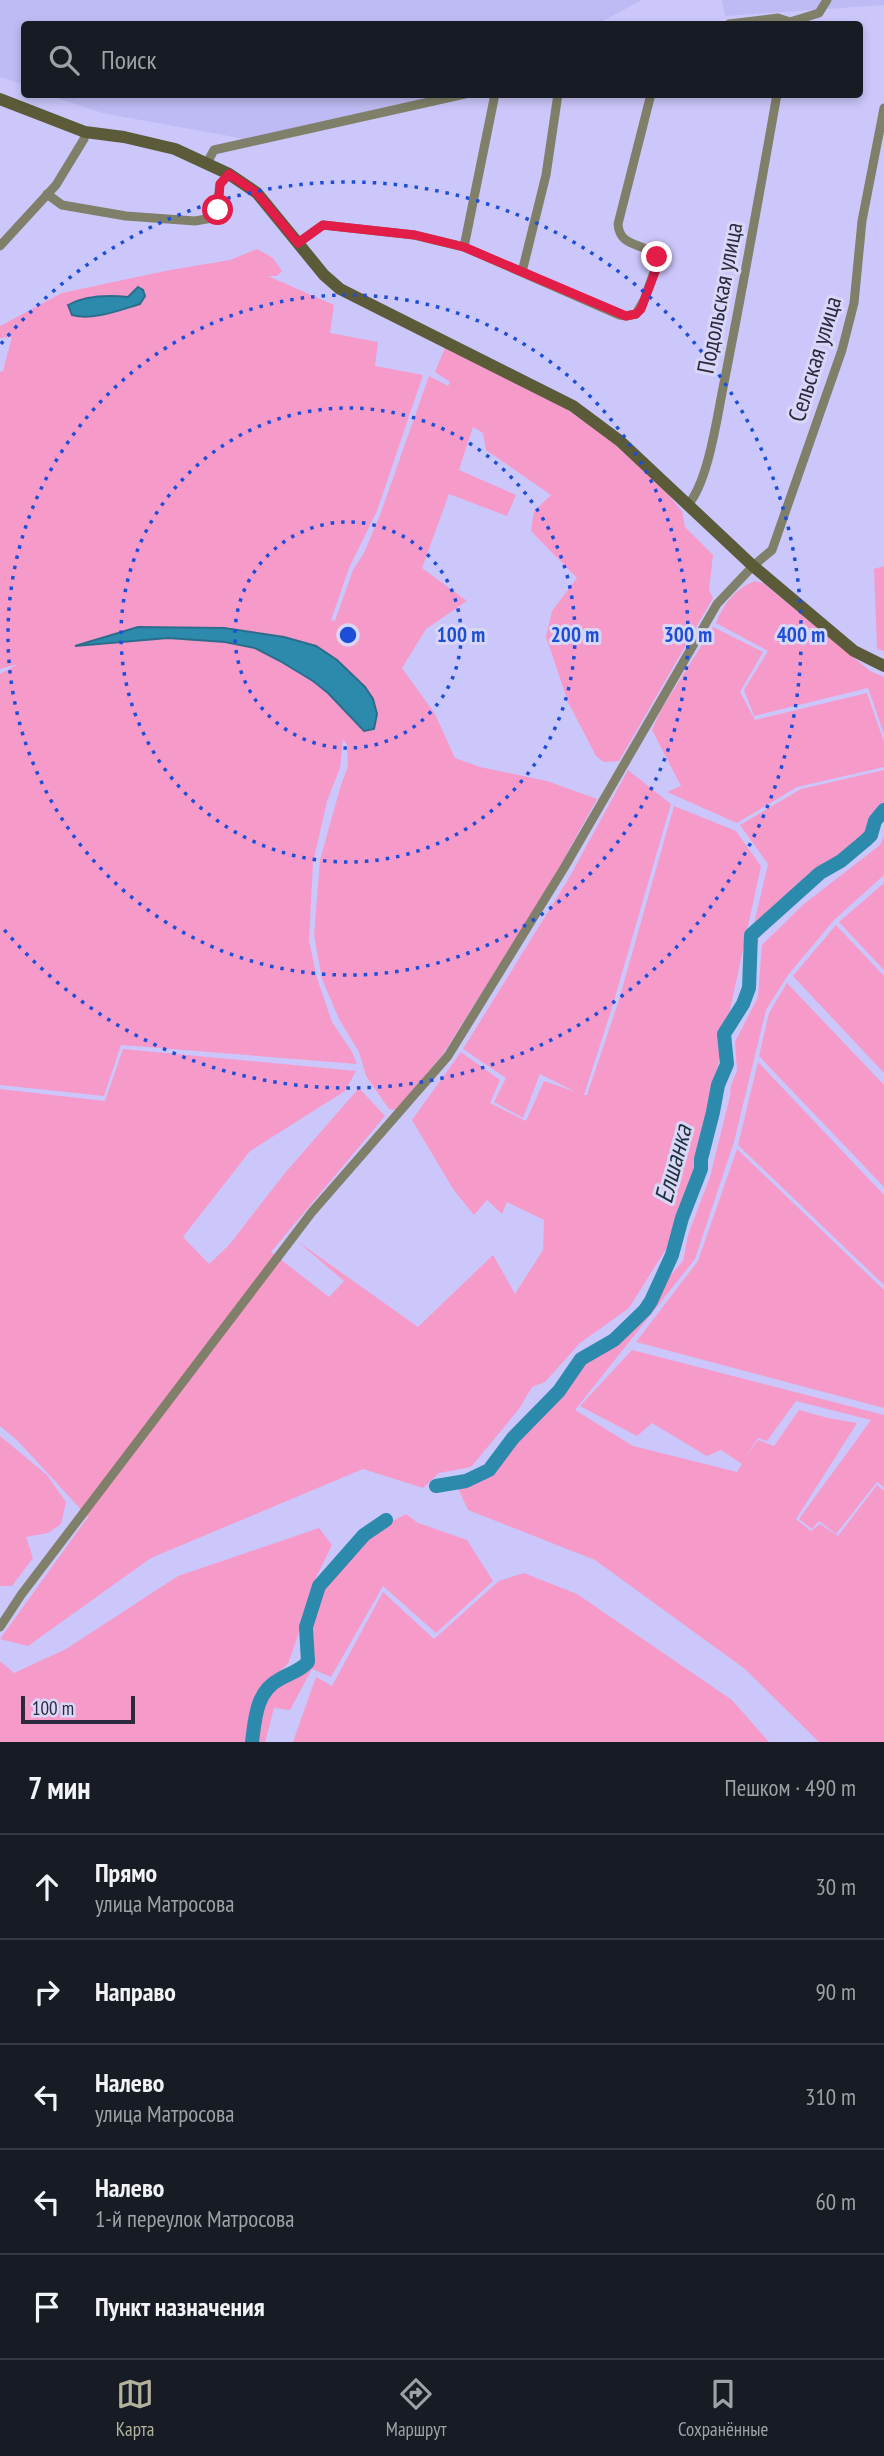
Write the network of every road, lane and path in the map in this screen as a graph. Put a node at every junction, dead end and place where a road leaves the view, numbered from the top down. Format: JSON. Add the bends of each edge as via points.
{"nodes":[{"id":1,"x":827,"y":0,"type":"edge"},
{"id":2,"x":754,"y":21,"type":"edge"},
{"id":3,"x":785,"y":21,"type":"edge"},
{"id":4,"x":796,"y":21,"type":"edge"},
{"id":5,"x":447,"y":98,"type":"edge"},
{"id":6,"x":494,"y":98,"type":"edge"},
{"id":7,"x":557,"y":98,"type":"edge"},
{"id":8,"x":650,"y":98,"type":"edge"},
{"id":9,"x":776,"y":98,"type":"edge"},
{"id":10,"x":0,"y":99,"type":"edge"},
{"id":11,"x":884,"y":108,"type":"edge"},
{"id":12,"x":85,"y":132,"type":"junction"},
{"id":13,"x":207,"y":163,"type":"junction"},
{"id":14,"x":229,"y":174,"type":"junction"},
{"id":15,"x":47,"y":194,"type":"junction"},
{"id":16,"x":298,"y":243,"type":"junction"},
{"id":17,"x":0,"y":246,"type":"edge"},
{"id":18,"x":464,"y":247,"type":"junction"},
{"id":19,"x":522,"y":272,"type":"junction"},
{"id":20,"x":688,"y":505,"type":"junction"},
{"id":21,"x":753,"y":565,"type":"junction"},
{"id":22,"x":884,"y":666,"type":"edge"},
{"id":23,"x":0,"y":1626,"type":"edge"}],
"edges":[{"from":1,"to":4,"type":"street","via":[[819,13]]},
{"from":2,"to":3,"type":"street"},
{"from":5,"to":13,"type":"street","via":[[214,150]]},
{"from":6,"to":18,"type":"street"},
{"from":7,"to":19,"type":"street","via":[[546,176]]},
{"from":8,"to":19,"type":"street","via":[[618,224],[623,238],[657,257],[641,309],[632,316],[619,315]]},
{"from":9,"to":20,"type":"street","name":"Подольская улица","via":[[712,440],[697,495]]},
{"from":10,"to":12,"type":"main road"},
{"from":11,"to":21,"type":"street","name":"Сельская улица","via":[[862,220],[854,303],[842,350],[772,550]]},
{"from":12,"to":13,"type":"main road","via":[[175,149]]},
{"from":12,"to":15,"type":"street"},
{"from":13,"to":14,"type":"main road"},
{"from":14,"to":15,"type":"street","via":[[220,184],[216,215],[195,221],[62,205]]},
{"from":14,"to":16,"type":"main road","via":[[257,193]]},
{"from":15,"to":17,"type":"street"},
{"from":16,"to":18,"type":"street","via":[[323,225],[415,235]]},
{"from":16,"to":20,"type":"main road","via":[[340,289],[573,406],[620,441]]},
{"from":18,"to":19,"type":"street"},
{"from":20,"to":21,"type":"main road"},
{"from":21,"to":22,"type":"main road","via":[[854,651]]},
{"from":21,"to":23,"type":"street","name":"Сельская улица","via":[[717,604],[449,1056],[312,1212]]}]}
